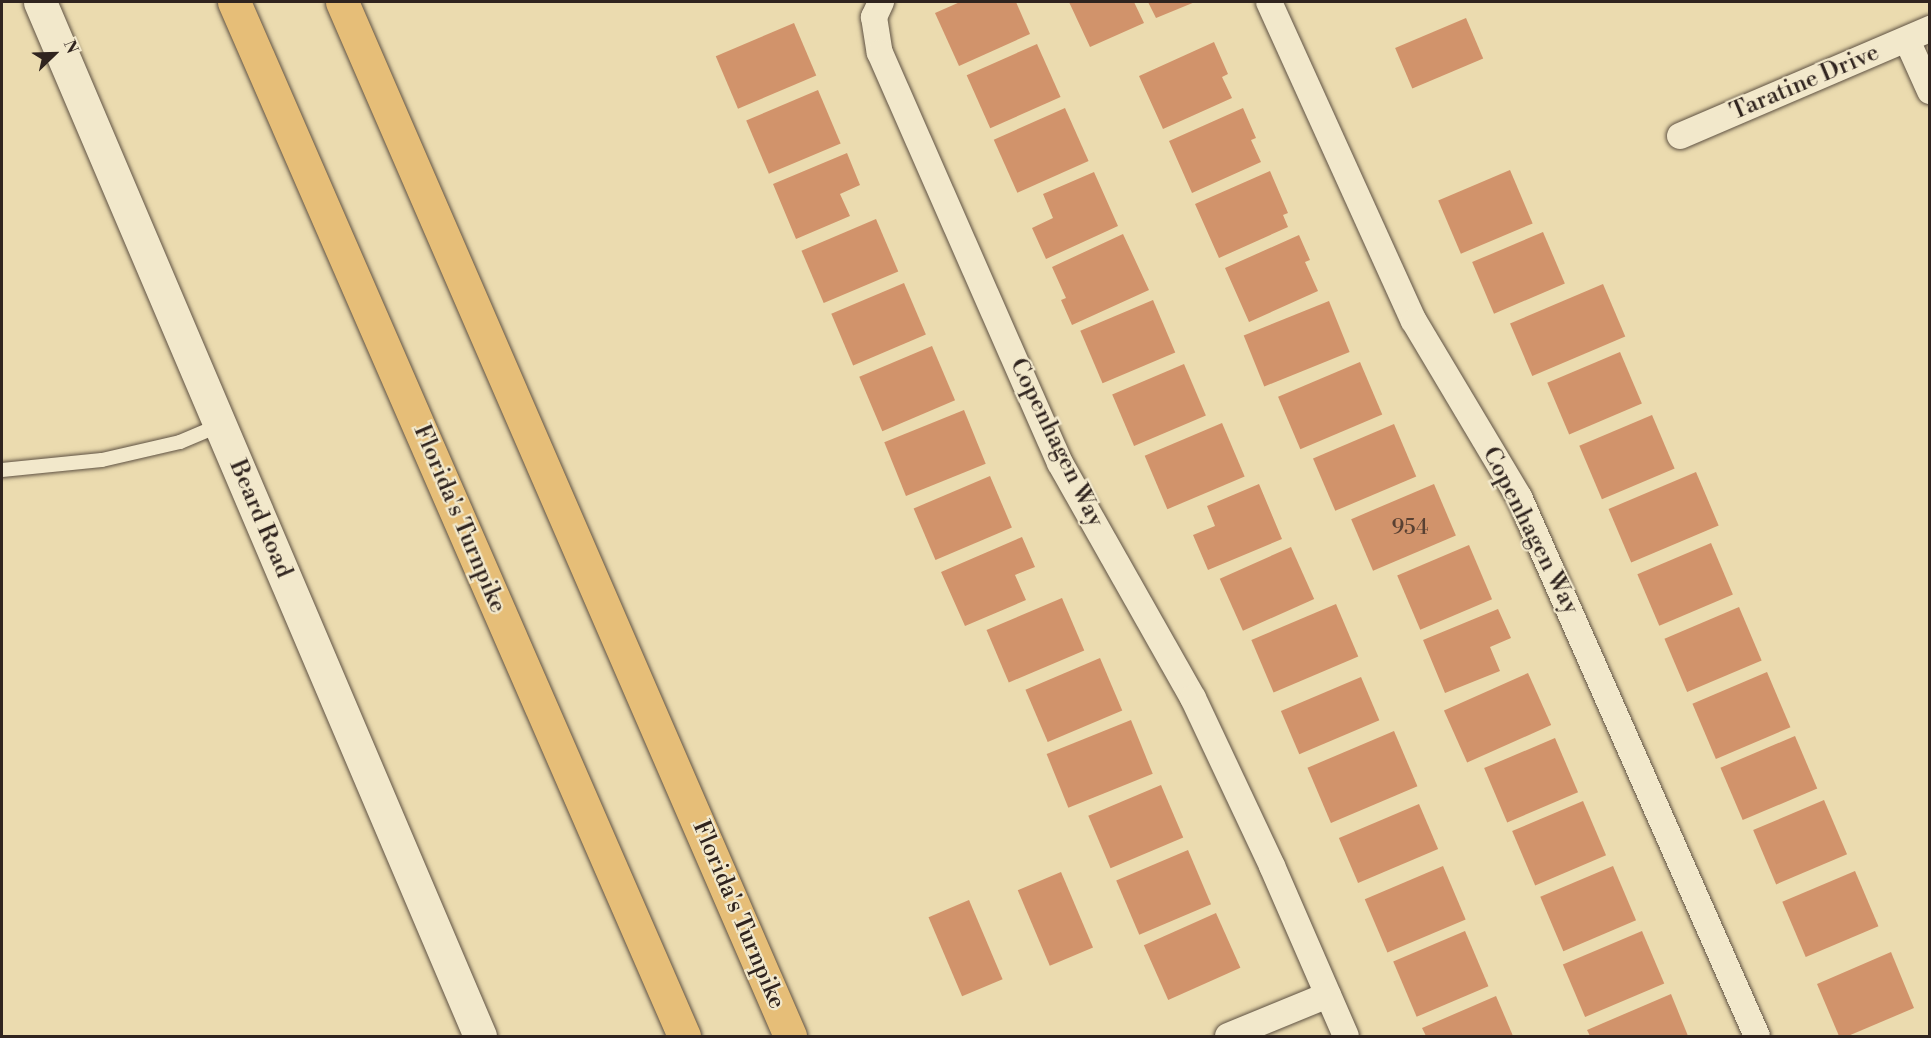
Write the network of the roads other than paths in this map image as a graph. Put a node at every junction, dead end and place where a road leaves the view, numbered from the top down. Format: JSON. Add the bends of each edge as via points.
{"nodes":[{"id":1,"x":40,"y":2,"type":"edge"},
{"id":2,"x":234,"y":2,"type":"edge"},
{"id":3,"x":342,"y":2,"type":"edge"},
{"id":4,"x":881,"y":2,"type":"edge"},
{"id":5,"x":1269,"y":2,"type":"edge"},
{"id":6,"x":1918,"y":35,"type":"edge"},
{"id":7,"x":1929,"y":91,"type":"edge"},
{"id":8,"x":1680,"y":136,"type":"dead end"},
{"id":9,"x":220,"y":425,"type":"junction"},
{"id":10,"x":2,"y":470,"type":"edge"},
{"id":11,"x":1328,"y":995,"type":"junction"},
{"id":12,"x":480,"y":1036,"type":"edge"},
{"id":13,"x":684,"y":1036,"type":"edge"},
{"id":14,"x":790,"y":1036,"type":"edge"},
{"id":15,"x":1228,"y":1036,"type":"edge"},
{"id":16,"x":1346,"y":1036,"type":"edge"},
{"id":17,"x":1757,"y":1036,"type":"edge"}],
"edges":[{"from":1,"to":9,"type":"street","name":"Beard Road"},
{"from":2,"to":13,"type":"highway","name":"Florida's Turnpike"},
{"from":3,"to":14,"type":"highway","name":"Florida's Turnpike"},
{"from":4,"to":11,"type":"street","name":"Copenhagen Way","via":[[874,17],[880,53],[1060,463],[1193,698]]},
{"from":5,"to":17,"type":"street","name":"Copenhagen Way","via":[[1414,321],[1519,497]]},
{"from":6,"to":7,"type":"street"},
{"from":6,"to":8,"type":"street","name":"Taratine Drive"},
{"from":9,"to":10,"type":"lane","via":[[180,442],[102,460]]},
{"from":9,"to":12,"type":"street","name":"Beard Road"},
{"from":11,"to":15,"type":"street"},
{"from":11,"to":16,"type":"street","name":"Copenhagen Way"}]}
